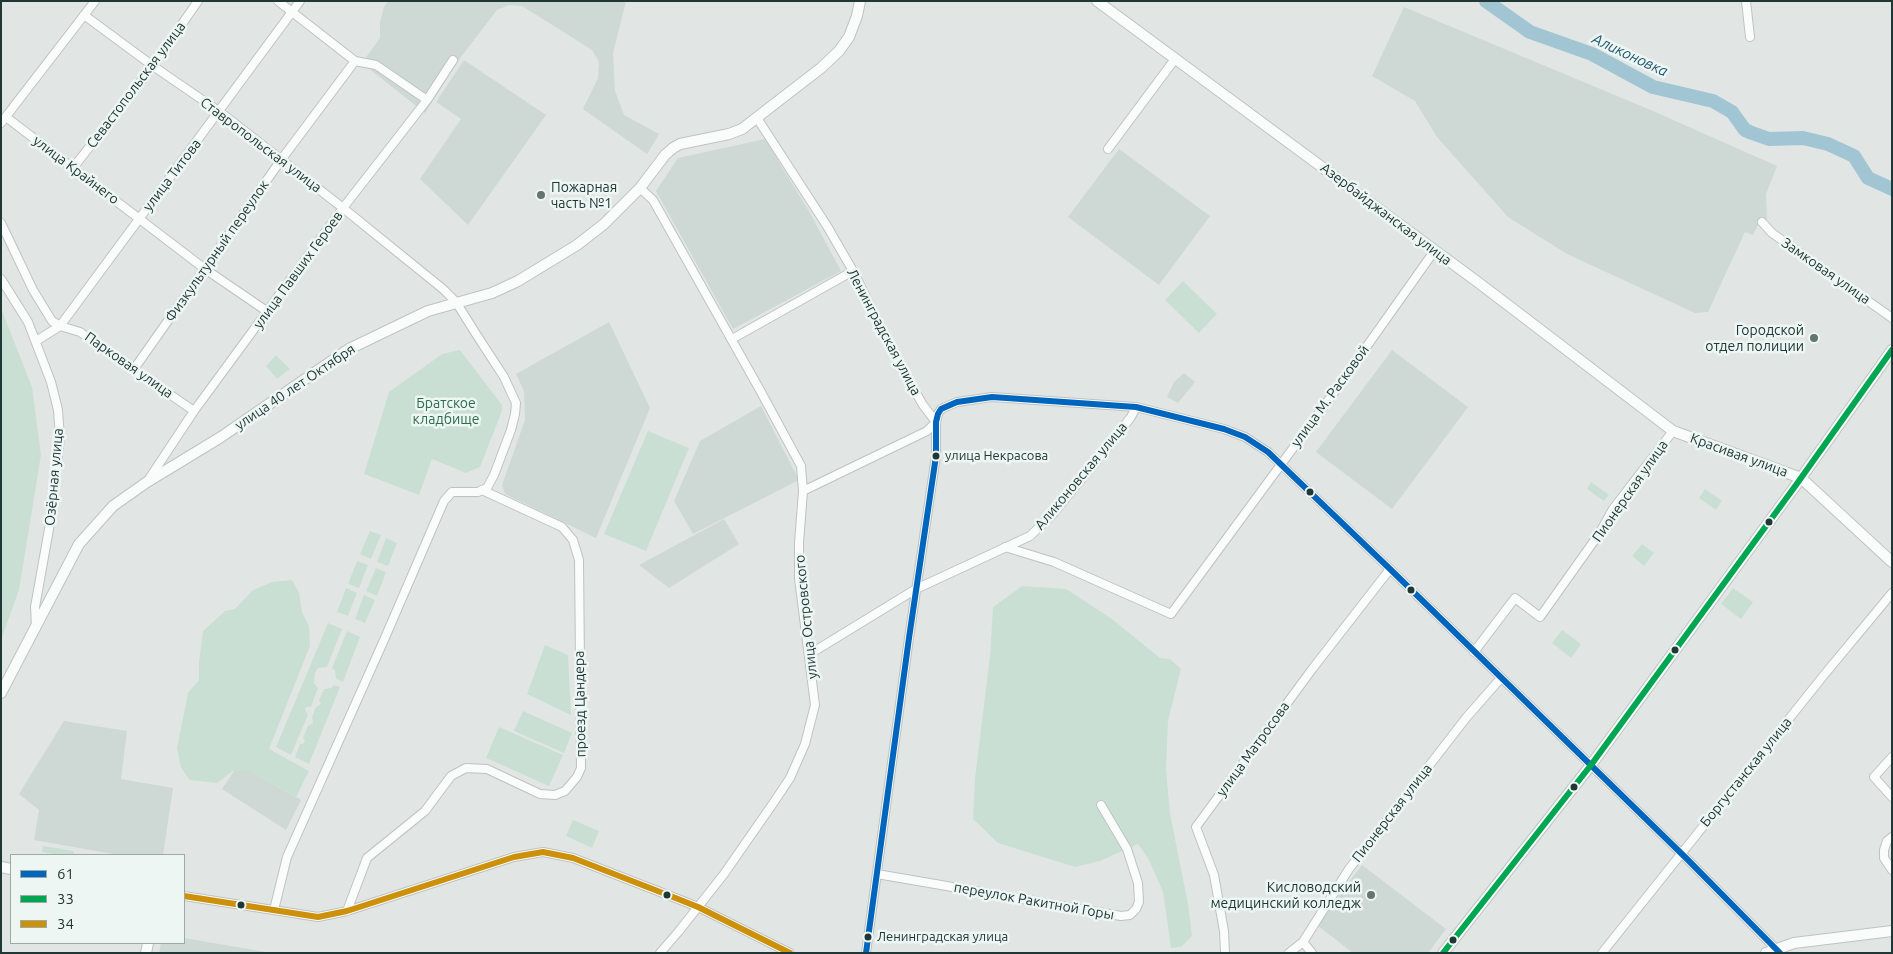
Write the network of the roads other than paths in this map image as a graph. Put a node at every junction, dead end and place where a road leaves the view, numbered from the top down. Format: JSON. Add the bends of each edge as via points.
{"nodes":[{"id":1,"x":94,"y":1,"type":"edge"},
{"id":2,"x":198,"y":1,"type":"edge"},
{"id":3,"x":278,"y":1,"type":"edge"},
{"id":4,"x":300,"y":1,"type":"edge"},
{"id":5,"x":860,"y":1,"type":"edge"},
{"id":6,"x":1096,"y":1,"type":"edge"},
{"id":7,"x":1746,"y":1,"type":"edge"},
{"id":8,"x":293,"y":12,"type":"junction"},
{"id":9,"x":84,"y":15,"type":"junction"},
{"id":10,"x":1750,"y":37,"type":"dead end"},
{"id":11,"x":1175,"y":59,"type":"junction"},
{"id":12,"x":453,"y":60,"type":"dead end"},
{"id":13,"x":355,"y":61,"type":"junction"},
{"id":14,"x":153,"y":66,"type":"junction"},
{"id":15,"x":427,"y":100,"type":"junction"},
{"id":16,"x":220,"y":112,"type":"junction"},
{"id":17,"x":757,"y":118,"type":"junction"},
{"id":18,"x":4,"y":120,"type":"edge"},
{"id":19,"x":1108,"y":149,"type":"dead end"},
{"id":20,"x":281,"y":160,"type":"junction"},
{"id":21,"x":73,"y":168,"type":"junction"},
{"id":22,"x":640,"y":188,"type":"junction"},
{"id":23,"x":343,"y":208,"type":"junction"},
{"id":24,"x":140,"y":217,"type":"junction"},
{"id":25,"x":1762,"y":222,"type":"dead end"},
{"id":26,"x":1,"y":224,"type":"edge"},
{"id":27,"x":1435,"y":250,"type":"junction"},
{"id":28,"x":205,"y":269,"type":"junction"},
{"id":29,"x":853,"y":272,"type":"junction"},
{"id":30,"x":1,"y":279,"type":"edge"},
{"id":31,"x":456,"y":302,"type":"junction"},
{"id":32,"x":268,"y":312,"type":"junction"},
{"id":33,"x":1892,"y":318,"type":"edge"},
{"id":34,"x":60,"y":326,"type":"junction"},
{"id":35,"x":732,"y":339,"type":"junction"},
{"id":36,"x":36,"y":341,"type":"junction"},
{"id":37,"x":1892,"y":350,"type":"edge"},
{"id":38,"x":134,"y":369,"type":"junction"},
{"id":39,"x":1136,"y":407,"type":"junction"},
{"id":40,"x":194,"y":411,"type":"junction"},
{"id":41,"x":936,"y":422,"type":"junction"},
{"id":42,"x":1673,"y":431,"type":"junction"},
{"id":43,"x":1281,"y":463,"type":"junction"},
{"id":44,"x":1801,"y":478,"type":"junction"},
{"id":45,"x":147,"y":482,"type":"junction"},
{"id":46,"x":482,"y":490,"type":"junction"},
{"id":47,"x":803,"y":491,"type":"junction"},
{"id":48,"x":1005,"y":547,"type":"junction"},
{"id":49,"x":1892,"y":562,"type":"edge"},
{"id":50,"x":1390,"y":569,"type":"junction"},
{"id":51,"x":916,"y":589,"type":"junction"},
{"id":52,"x":1892,"y":593,"type":"edge"},
{"id":53,"x":36,"y":628,"type":"junction"},
{"id":54,"x":1474,"y":652,"type":"junction"},
{"id":55,"x":809,"y":653,"type":"junction"},
{"id":56,"x":1501,"y":678,"type":"junction"},
{"id":57,"x":1,"y":693,"type":"edge"},
{"id":58,"x":1892,"y":757,"type":"edge"},
{"id":59,"x":1590,"y":765,"type":"junction"},
{"id":60,"x":1892,"y":798,"type":"edge"},
{"id":61,"x":1101,"y":805,"type":"dead end"},
{"id":62,"x":1892,"y":837,"type":"edge"},
{"id":63,"x":1681,"y":853,"type":"junction"},
{"id":64,"x":1892,"y":870,"type":"edge"},
{"id":65,"x":877,"y":874,"type":"junction"},
{"id":66,"x":185,"y":896,"type":"edge"},
{"id":67,"x":698,"y":907,"type":"junction"},
{"id":68,"x":274,"y":910,"type":"junction"},
{"id":69,"x":347,"y":911,"type":"junction"},
{"id":70,"x":1892,"y":931,"type":"edge"},
{"id":71,"x":1303,"y":942,"type":"junction"},
{"id":72,"x":1778,"y":950,"type":"edge"},
{"id":73,"x":660,"y":953,"type":"edge"},
{"id":74,"x":790,"y":953,"type":"edge"},
{"id":75,"x":866,"y":953,"type":"edge"},
{"id":76,"x":1225,"y":953,"type":"edge"},
{"id":77,"x":1289,"y":953,"type":"edge"},
{"id":78,"x":1312,"y":953,"type":"edge"},
{"id":79,"x":1443,"y":953,"type":"edge"},
{"id":80,"x":1602,"y":953,"type":"edge"},
{"id":81,"x":1766,"y":953,"type":"edge"}],
"edges":[{"from":1,"to":9,"type":"street"},
{"from":2,"to":14,"type":"street","name":"Севастопольская улица"},
{"from":3,"to":8,"type":"street"},
{"from":4,"to":8,"type":"street","name":"улица Титова"},
{"from":5,"to":17,"type":"main road","name":"улица 40 лет Октября","via":[[849,37],[839,51]]},
{"from":6,"to":11,"type":"main road","name":"Азербайджанская улица"},
{"from":7,"to":10,"type":"street"},
{"from":8,"to":13,"type":"street"},
{"from":8,"to":16,"type":"street","name":"улица Титова"},
{"from":9,"to":14,"type":"street","name":"Ставропольская улица"},
{"from":9,"to":18,"type":"street"},
{"from":11,"to":19,"type":"street"},
{"from":11,"to":27,"type":"main road","name":"Азербайджанская улица"},
{"from":12,"to":15,"type":"street","name":"улица Павших Героев"},
{"from":13,"to":15,"type":"street","via":[[376,65]]},
{"from":13,"to":20,"type":"street","name":"Физкультурный переулок"},
{"from":14,"to":16,"type":"street","name":"Ставропольская улица"},
{"from":14,"to":21,"type":"street","name":"Севастопольская улица"},
{"from":15,"to":23,"type":"street","name":"улица Павших Героев"},
{"from":16,"to":20,"type":"street","name":"Ставропольская улица"},
{"from":16,"to":24,"type":"street","name":"улица Титова"},
{"from":17,"to":22,"type":"main road","name":"улица 40 лет Октября","via":[[729,134],[673,148]]},
{"from":17,"to":29,"type":"street","name":"Ленинградская улица"},
{"from":18,"to":21,"type":"street","name":"улица Крайнего"},
{"from":20,"to":23,"type":"street","name":"Ставропольская улица"},
{"from":20,"to":28,"type":"street","name":"Физкультурный переулок"},
{"from":21,"to":24,"type":"street","name":"улица Крайнего"},
{"from":22,"to":31,"type":"main road","name":"улица 40 лет Октября","via":[[596,232],[556,259],[518,281]]},
{"from":22,"to":35,"type":"street","name":"улица Островского","via":[[653,200]]},
{"from":23,"to":31,"type":"street","name":"Ставропольская улица"},
{"from":23,"to":32,"type":"street","name":"улица Павших Героев"},
{"from":24,"to":28,"type":"street","name":"улица Крайнего"},
{"from":24,"to":34,"type":"street","name":"улица Титова"},
{"from":25,"to":33,"type":"street","name":"Замковая улица","via":[[1772,233]]},
{"from":26,"to":34,"type":"street","name":"Парковая улица","via":[[32,290],[52,321]]},
{"from":27,"to":42,"type":"main road","name":"Азербайджанская улица"},
{"from":27,"to":43,"type":"street","name":"улица М. Расковой"},
{"from":28,"to":32,"type":"street","name":"улица Крайнего"},
{"from":28,"to":38,"type":"street","name":"Физкультурный переулок"},
{"from":29,"to":35,"type":"street"},
{"from":29,"to":41,"type":"street","name":"Ленинградская улица","via":[[899,364]]},
{"from":30,"to":36,"type":"street","name":"Озёрная улица"},
{"from":31,"to":45,"type":"main road","name":"улица 40 лет Октября","via":[[428,311],[342,353],[221,437]]},
{"from":31,"to":46,"type":"street","via":[[504,377],[516,403],[516,414],[494,475],[487,488]]},
{"from":32,"to":40,"type":"street","name":"улица Павших Героев"},
{"from":34,"to":36,"type":"street","name":"улица Титова"},
{"from":34,"to":38,"type":"street","name":"Парковая улица","via":[[80,332]]},
{"from":35,"to":47,"type":"street","name":"улица Островского","via":[[800,466]]},
{"from":36,"to":53,"type":"street","name":"Озёрная улица","via":[[58,410],[60,438],[35,607]]},
{"from":37,"to":44,"type":"main road"},
{"from":38,"to":40,"type":"street","name":"Парковая улица"},
{"from":39,"to":41,"type":"street","via":[[992,397],[966,400],[941,408]]},
{"from":39,"to":43,"type":"street","via":[[1195,420],[1245,437]]},
{"from":39,"to":48,"type":"street","name":"Аликоновская улица","via":[[1051,516],[1030,536]]},
{"from":40,"to":45,"type":"street","name":"улица Павших Героев"},
{"from":41,"to":47,"type":"street","via":[[927,431]]},
{"from":41,"to":51,"type":"street","via":[[936,456]]},
{"from":42,"to":44,"type":"main road","name":"Красивая улица"},
{"from":42,"to":54,"type":"street","name":"Пионерская улица","via":[[1613,509],[1540,617],[1515,598]]},
{"from":43,"to":48,"type":"street","name":"улица М. Расковой","via":[[1171,614],[1054,562]]},
{"from":43,"to":50,"type":"street"},
{"from":44,"to":49,"type":"main road","name":"Красивая улица"},
{"from":44,"to":59,"type":"main road"},
{"from":45,"to":53,"type":"main road","name":"улица 40 лет Октября","via":[[113,506],[79,544]]},
{"from":46,"to":68,"type":"street","name":"проезд Цандера","via":[[452,492],[444,501],[286,857]]},
{"from":46,"to":69,"type":"street","name":"проезд Цандера","via":[[562,527],[572,540],[579,560],[581,768],[565,791],[555,795],[540,794],[487,769],[466,768],[451,776],[426,811],[367,858]]},
{"from":47,"to":55,"type":"street","name":"улица Островского","via":[[799,578]]},
{"from":48,"to":51,"type":"street","name":"Аликоновская улица"},
{"from":50,"to":54,"type":"street"},
{"from":50,"to":76,"type":"street","name":"улица Матросова","via":[[1196,827],[1214,875]]},
{"from":51,"to":55,"type":"street","name":"Аликоновская улица"},
{"from":51,"to":65,"type":"street"},
{"from":52,"to":63,"type":"street","name":"Боргустанская улица"},
{"from":53,"to":57,"type":"main road","name":"улица 40 лет Октября"},
{"from":54,"to":56,"type":"street"},
{"from":55,"to":67,"type":"street","name":"улица Островского","via":[[815,705],[805,744],[790,778]]},
{"from":56,"to":59,"type":"street"},
{"from":56,"to":71,"type":"street","name":"Пионерская улица","via":[[1348,869]]},
{"from":58,"to":60,"type":"street","via":[[1874,777]]},
{"from":59,"to":63,"type":"street"},
{"from":59,"to":79,"type":"main road"},
{"from":61,"to":65,"type":"street","name":"переулок Ракитной Горы","via":[[1127,849],[1138,883],[1139,902],[1130,914],[1121,916]]},
{"from":62,"to":64,"type":"street","via":[[1884,850],[1884,858]]},
{"from":63,"to":72,"type":"street"},
{"from":63,"to":80,"type":"street","name":"Боргустанская улица"},
{"from":65,"to":75,"type":"street"},
{"from":66,"to":68,"type":"street"},
{"from":67,"to":69,"type":"street","via":[[573,858],[543,852],[514,857]]},
{"from":67,"to":73,"type":"street","name":"улица Островского"},
{"from":67,"to":74,"type":"street"},
{"from":68,"to":69,"type":"street","via":[[318,917]]},
{"from":70,"to":72,"type":"main road","via":[[1794,943]]},
{"from":71,"to":77,"type":"street","name":"Пионерская улица"},
{"from":71,"to":78,"type":"street"},
{"from":72,"to":81,"type":"main road"}]}
